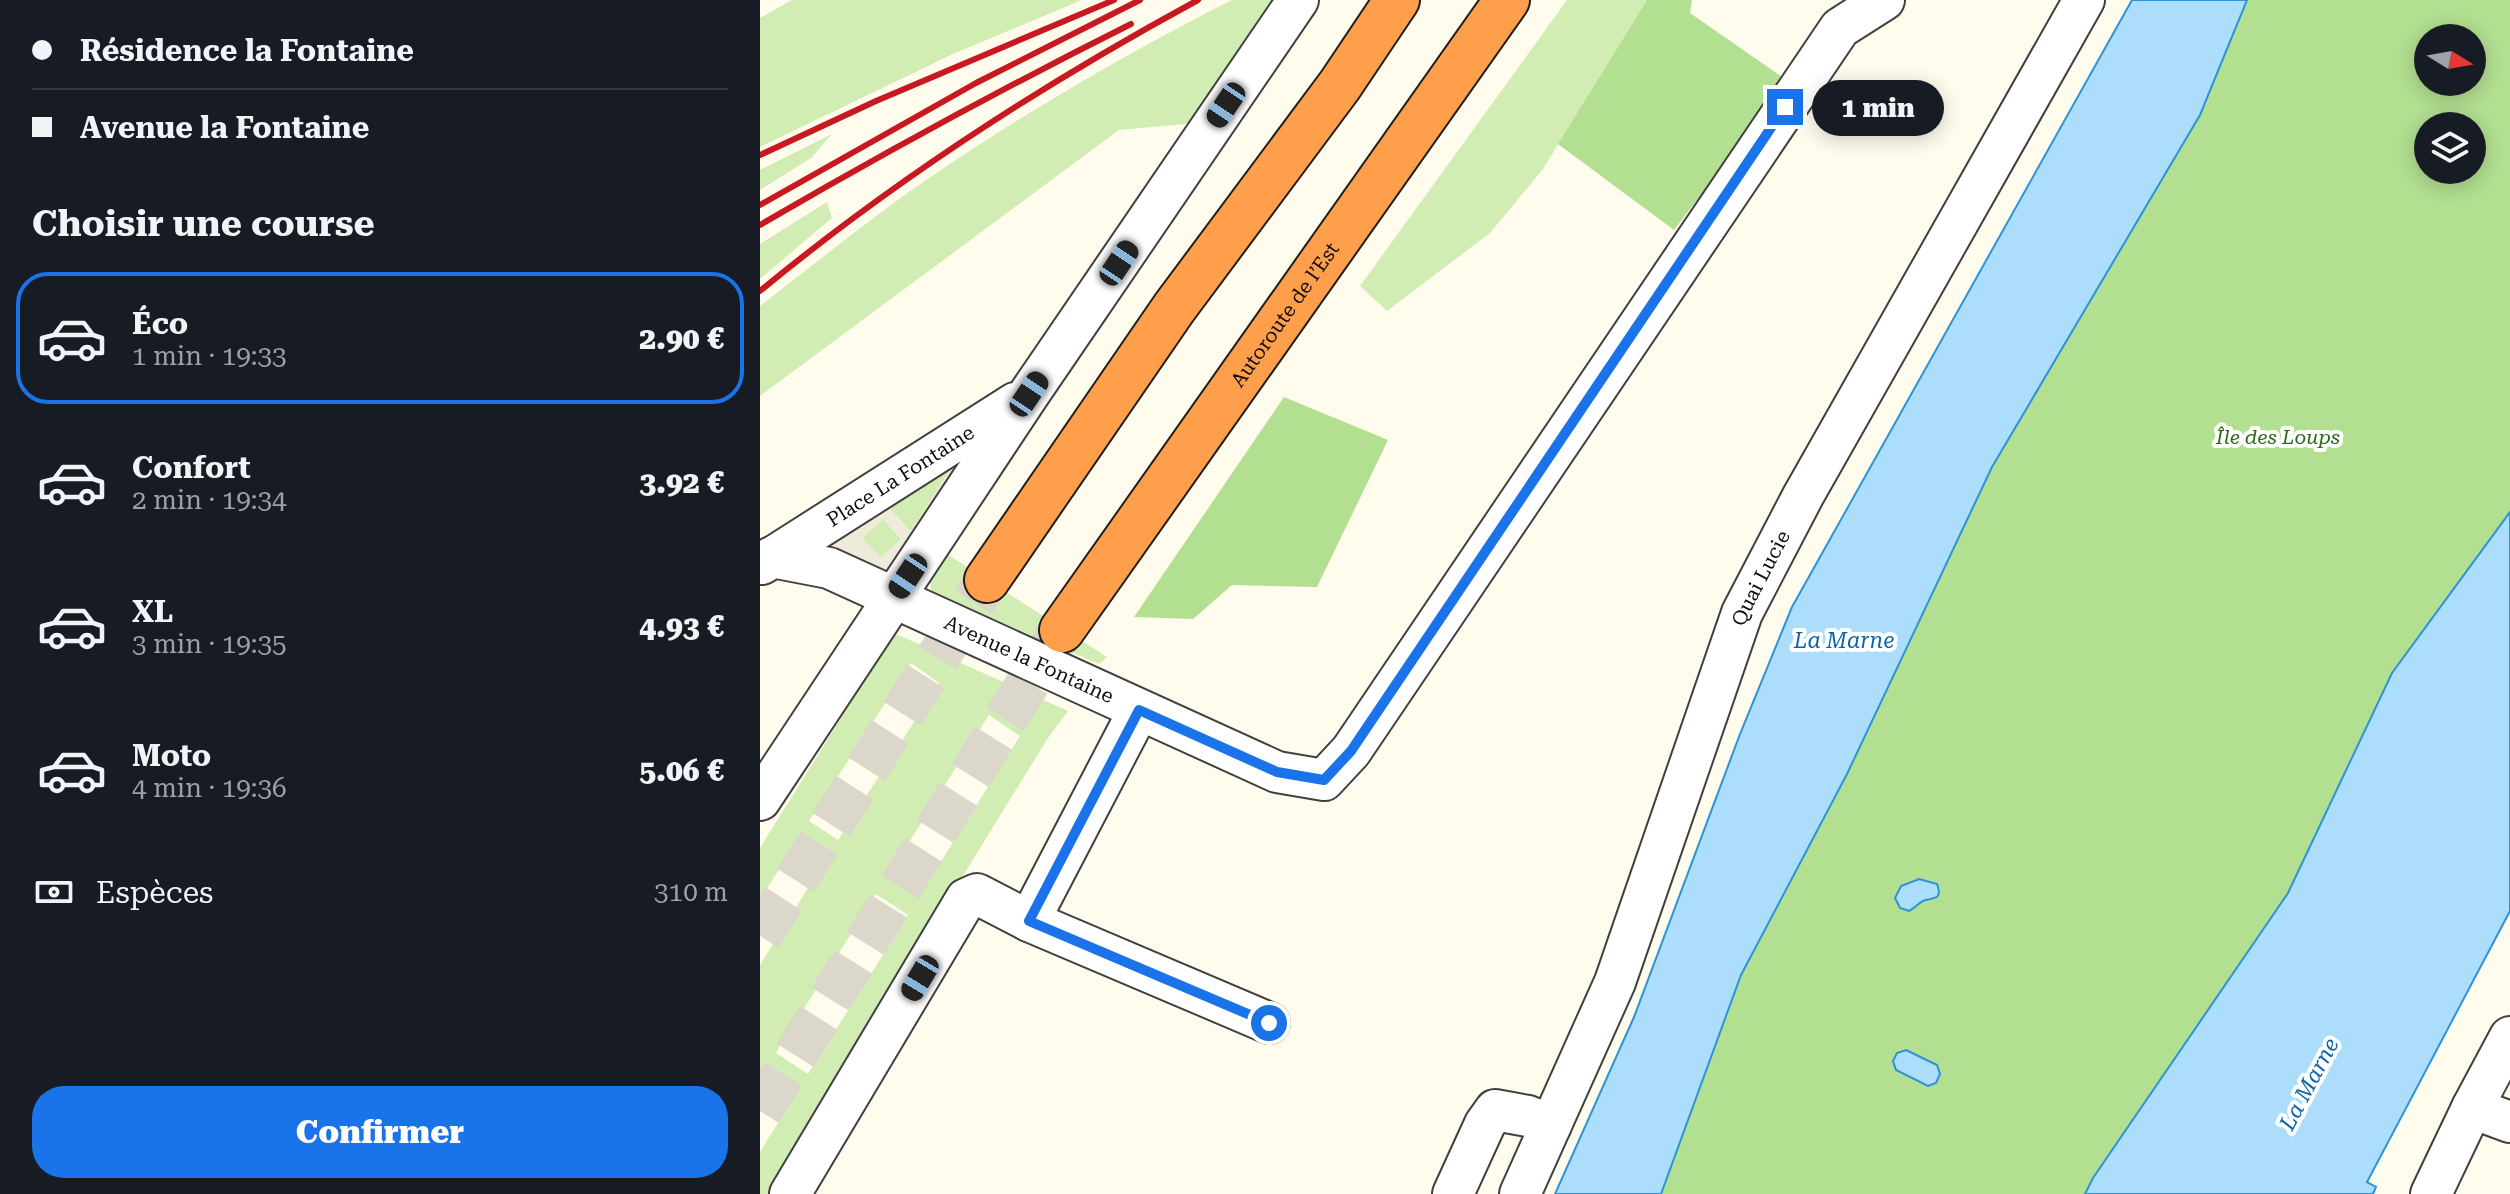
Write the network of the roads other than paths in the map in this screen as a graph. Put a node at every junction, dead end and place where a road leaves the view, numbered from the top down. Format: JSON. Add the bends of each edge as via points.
{"nodes":[{"id":1,"x":1298,"y":0,"type":"edge"},
{"id":2,"x":1397,"y":0,"type":"edge"},
{"id":3,"x":1507,"y":0,"type":"edge"},
{"id":4,"x":1884,"y":0,"type":"edge"},
{"id":5,"x":2084,"y":0,"type":"edge"},
{"id":6,"x":1029,"y":394,"type":"junction"},
{"id":7,"x":766,"y":561,"type":"edge"},
{"id":8,"x":987,"y":580,"type":"tunnel mouth"},
{"id":9,"x":892,"y":599,"type":"junction"},
{"id":10,"x":1062,"y":630,"type":"tunnel mouth"},
{"id":11,"x":1139,"y":710,"type":"junction"},
{"id":12,"x":760,"y":800,"type":"edge"},
{"id":13,"x":1029,"y":921,"type":"junction"},
{"id":14,"x":1269,"y":1023,"type":"dead end"},
{"id":15,"x":2510,"y":1037,"type":"edge"},
{"id":16,"x":2472,"y":1108,"type":"junction"},
{"id":17,"x":2510,"y":1122,"type":"edge"},
{"id":18,"x":1551,"y":1125,"type":"junction"},
{"id":19,"x":790,"y":1194,"type":"edge"},
{"id":20,"x":1453,"y":1194,"type":"edge"},
{"id":21,"x":1520,"y":1194,"type":"edge"},
{"id":22,"x":2431,"y":1194,"type":"edge"}],
"edges":[{"from":1,"to":6,"type":"street"},
{"from":2,"to":8,"type":"highway","via":[[1174,308]]},
{"from":3,"to":10,"type":"highway","name":"Autoroute de l’Est"},
{"from":4,"to":11,"type":"street","name":"Avenue la Fontaine","via":[[1840,28],[1351,751],[1324,780],[1277,772]]},
{"from":5,"to":18,"type":"street","name":"Quai Lucie","via":[[1742,613],[1615,982]]},
{"from":6,"to":7,"type":"street","name":"Place La Fontaine"},
{"from":6,"to":9,"type":"street"},
{"from":7,"to":9,"type":"street","name":"Avenue la Fontaine","via":[[829,568]]},
{"from":9,"to":11,"type":"street","name":"Avenue la Fontaine"},
{"from":9,"to":12,"type":"street"},
{"from":11,"to":13,"type":"street"},
{"from":13,"to":14,"type":"street"},
{"from":13,"to":19,"type":"street","via":[[977,894],[966,899]]},
{"from":15,"to":16,"type":"street"},
{"from":16,"to":17,"type":"street"},
{"from":16,"to":22,"type":"street"},
{"from":18,"to":20,"type":"street","via":[[1495,1110]]},
{"from":18,"to":21,"type":"street","name":"Quai Lucie"}]}
